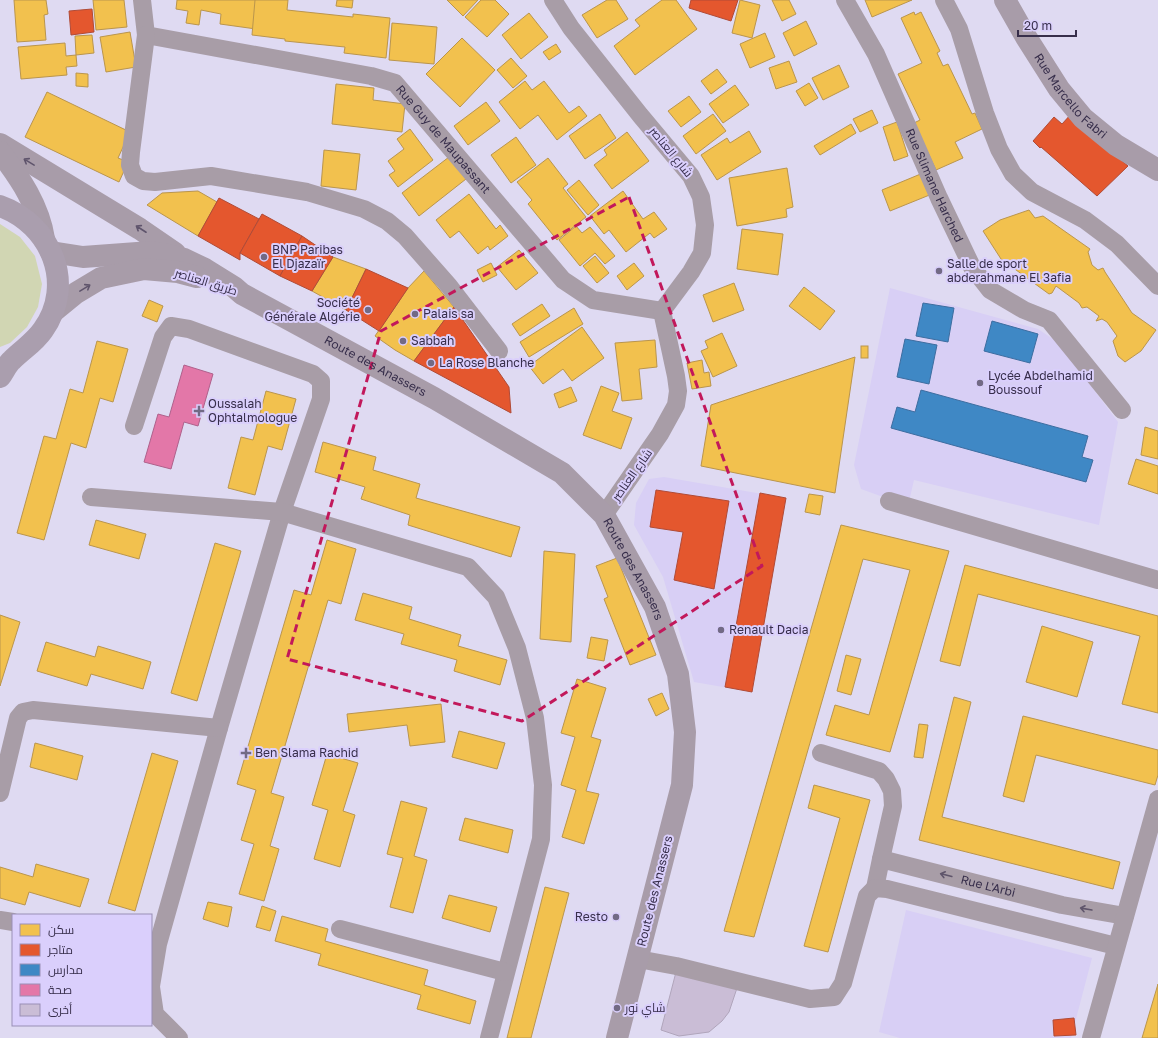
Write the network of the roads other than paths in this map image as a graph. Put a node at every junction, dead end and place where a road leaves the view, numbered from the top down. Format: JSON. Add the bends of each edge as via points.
{"nodes":[{"id":1,"x":142,"y":0,"type":"edge"},
{"id":2,"x":553,"y":0,"type":"edge"},
{"id":3,"x":845,"y":0,"type":"edge"},
{"id":4,"x":944,"y":0,"type":"edge"},
{"id":5,"x":1005,"y":0,"type":"edge"},
{"id":6,"x":146,"y":35,"type":"junction"},
{"id":7,"x":0,"y":144,"type":"edge"},
{"id":8,"x":0,"y":152,"type":"edge"},
{"id":9,"x":1158,"y":170,"type":"edge"},
{"id":10,"x":0,"y":206,"type":"edge"},
{"id":11,"x":48,"y":246,"type":"junction"},
{"id":12,"x":184,"y":259,"type":"junction"},
{"id":13,"x":1158,"y":286,"type":"edge"},
{"id":14,"x":242,"y":294,"type":"junction"},
{"id":15,"x":54,"y":311,"type":"junction"},
{"id":16,"x":662,"y":312,"type":"junction"},
{"id":17,"x":499,"y":351,"type":"dead end"},
{"id":18,"x":4,"y":367,"type":"edge"},
{"id":19,"x":1122,"y":410,"type":"dead end"},
{"id":20,"x":134,"y":426,"type":"dead end"},
{"id":21,"x":91,"y":497,"type":"dead end"},
{"id":22,"x":889,"y":501,"type":"dead end"},
{"id":23,"x":282,"y":512,"type":"junction"},
{"id":24,"x":604,"y":515,"type":"junction"},
{"id":25,"x":1158,"y":580,"type":"edge"},
{"id":26,"x":219,"y":728,"type":"junction"},
{"id":27,"x":821,"y":752,"type":"dead end"},
{"id":28,"x":0,"y":793,"type":"edge"},
{"id":29,"x":1158,"y":799,"type":"edge"},
{"id":30,"x":882,"y":859,"type":"junction"},
{"id":31,"x":875,"y":888,"type":"junction"},
{"id":32,"x":1124,"y":916,"type":"junction"},
{"id":33,"x":0,"y":920,"type":"edge"},
{"id":34,"x":12,"y":922,"type":"edge"},
{"id":35,"x":340,"y":929,"type":"dead end"},
{"id":36,"x":155,"y":944,"type":"edge"},
{"id":37,"x":1116,"y":946,"type":"junction"},
{"id":38,"x":638,"y":959,"type":"junction"},
{"id":39,"x":505,"y":972,"type":"junction"},
{"id":40,"x":152,"y":976,"type":"edge"},
{"id":41,"x":152,"y":993,"type":"edge"},
{"id":42,"x":179,"y":1038,"type":"edge"},
{"id":43,"x":488,"y":1038,"type":"edge"},
{"id":44,"x":617,"y":1038,"type":"edge"},
{"id":45,"x":1091,"y":1038,"type":"edge"}],
"edges":[{"from":1,"to":6,"type":"street"},
{"from":2,"to":16,"type":"street","name":"شارع العناصر","via":[[571,28],[691,176],[701,197],[705,225],[702,253]]},
{"from":3,"to":19,"type":"street","name":"Rue Slimane Harched","via":[[876,54],[972,267],[990,290],[1024,310],[1049,320]]},
{"from":4,"to":13,"type":"street","via":[[959,29],[999,149],[1013,174],[1032,192],[1085,220],[1117,244]]},
{"from":5,"to":9,"type":"main road","name":"Rue Marcello Fabri","via":[[1059,89],[1083,118],[1116,145]]},
{"from":6,"to":16,"type":"street","name":"Rue Guy de Maupassant","via":[[371,76],[395,83],[563,280],[593,300]]},
{"from":6,"to":17,"type":"street","via":[[131,152],[130,165],[134,176],[143,181],[155,182],[211,176],[307,192],[364,209],[387,221],[405,236],[449,286]]},
{"from":12,"to":7,"type":"main road","one_way":true,"via":[[140,229]]},
{"from":8,"to":11,"type":"main road","via":[[35,207]]},
{"from":10,"to":11,"type":"main road","via":[[13,210],[30,222]]},
{"from":11,"to":12,"type":"main road","name":"طريق العناصر","via":[[83,257],[151,252]]},
{"from":11,"to":15,"type":"main road","via":[[57,272],[58,291]]},
{"from":12,"to":14,"type":"main road","name":"طريق العناصر","via":[[226,281]]},
{"from":15,"to":14,"type":"main road","name":"طريق العناصر","one_way":true,"via":[[76,293],[101,278],[144,269],[178,272]]},
{"from":14,"to":24,"type":"main road","name":"Route des Anassers","via":[[434,398],[562,473]]},
{"from":15,"to":18,"type":"main road","via":[[29,347]]},
{"from":16,"to":24,"type":"street","name":"شارع العناصر","via":[[676,376],[676,405],[660,434]]},
{"from":20,"to":23,"type":"street","via":[[163,337],[171,326],[189,329],[313,374],[321,381],[321,399]]},
{"from":21,"to":23,"type":"street"},
{"from":22,"to":25,"type":"street"},
{"from":23,"to":26,"type":"street"},
{"from":23,"to":39,"type":"street","via":[[468,567],[496,597],[517,648],[534,718],[543,785],[541,839]]},
{"from":24,"to":38,"type":"main road","name":"Route des Anassers","via":[[655,607],[678,674],[686,732],[682,785]]},
{"from":26,"to":28,"type":"street","via":[[33,710],[23,712],[18,718]]},
{"from":26,"to":36,"type":"street"},
{"from":27,"to":30,"type":"street","via":[[879,771],[886,779],[892,791],[893,806]]},
{"from":29,"to":32,"type":"street"},
{"from":30,"to":31,"type":"street"},
{"from":32,"to":30,"type":"street","name":"Rue L'Arbi","one_way":true,"via":[[1062,905]]},
{"from":31,"to":37,"type":"street"},
{"from":31,"to":38,"type":"street","via":[[867,896],[843,983],[834,997],[810,999]]},
{"from":32,"to":37,"type":"street"},
{"from":33,"to":34,"type":"street"},
{"from":35,"to":39,"type":"street"},
{"from":36,"to":40,"type":"street"},
{"from":37,"to":45,"type":"street"},
{"from":38,"to":44,"type":"main road","name":"Route des Anassers"},
{"from":39,"to":43,"type":"street"},
{"from":41,"to":42,"type":"street","via":[[155,1014]]}]}
